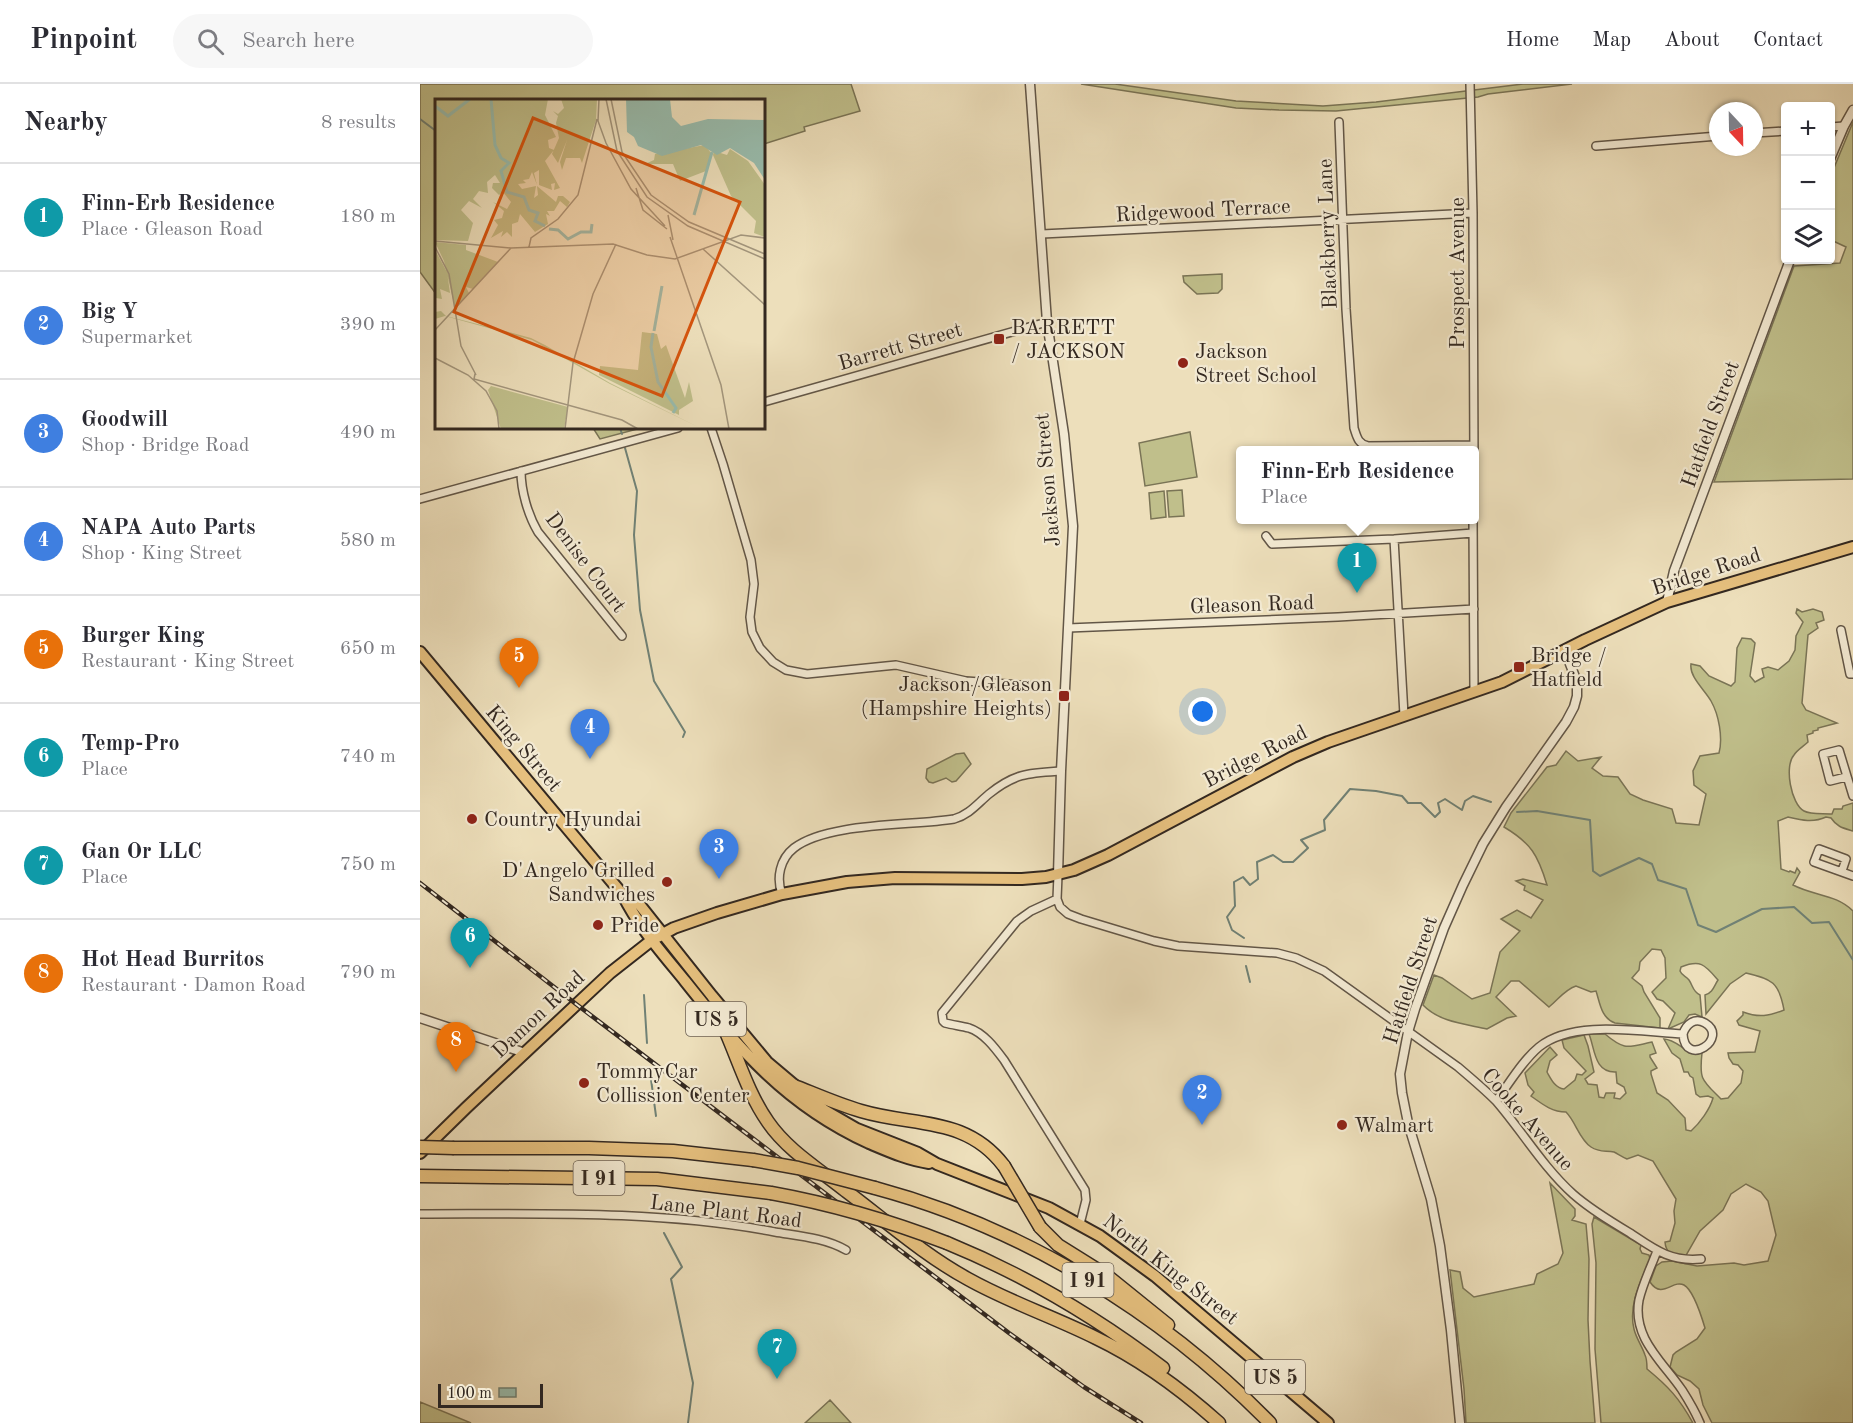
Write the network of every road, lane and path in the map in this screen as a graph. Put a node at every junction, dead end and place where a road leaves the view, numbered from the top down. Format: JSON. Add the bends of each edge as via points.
{"nodes":[{"id":1,"x":1030,"y":84,"type":"edge"},
{"id":2,"x":1470,"y":84,"type":"edge"},
{"id":3,"x":1853,"y":110,"type":"edge"},
{"id":4,"x":1339,"y":122,"type":"dead end"},
{"id":5,"x":1844,"y":126,"type":"junction"},
{"id":6,"x":1835,"y":127,"type":"edge"},
{"id":7,"x":1781,"y":131,"type":"edge"},
{"id":8,"x":1763,"y":132,"type":"edge"},
{"id":9,"x":1709,"y":137,"type":"edge"},
{"id":10,"x":1596,"y":146,"type":"dead end"},
{"id":11,"x":1831,"y":156,"type":"edge"},
{"id":12,"x":1473,"y":213,"type":"junction"},
{"id":13,"x":1344,"y":219,"type":"junction"},
{"id":14,"x":1042,"y":234,"type":"junction"},
{"id":15,"x":1789,"y":264,"type":"edge"},
{"id":16,"x":1047,"y":322,"type":"junction"},
{"id":17,"x":765,"y":402,"type":"edge"},
{"id":18,"x":674,"y":429,"type":"edge"},
{"id":19,"x":711,"y":429,"type":"edge"},
{"id":20,"x":1474,"y":445,"type":"joint"},
{"id":21,"x":521,"y":471,"type":"junction"},
{"id":22,"x":420,"y":500,"type":"edge"},
{"id":23,"x":1473,"y":524,"type":"edge"},
{"id":24,"x":1473,"y":533,"type":"junction"},
{"id":25,"x":1266,"y":536,"type":"dead end"},
{"id":26,"x":1394,"y":539,"type":"junction"},
{"id":27,"x":1853,"y":547,"type":"edge"},
{"id":28,"x":1667,"y":602,"type":"junction"},
{"id":29,"x":1474,"y":609,"type":"junction"},
{"id":30,"x":1398,"y":613,"type":"junction"},
{"id":31,"x":1068,"y":628,"type":"junction"},
{"id":32,"x":1840,"y":630,"type":"dead end"},
{"id":33,"x":622,"y":636,"type":"dead end"},
{"id":34,"x":1565,"y":651,"type":"junction"},
{"id":35,"x":420,"y":652,"type":"edge"},
{"id":36,"x":1853,"y":674,"type":"edge"},
{"id":37,"x":1033,"y":686,"type":"dead end"},
{"id":38,"x":1474,"y":692,"type":"junction"},
{"id":39,"x":1404,"y":715,"type":"junction"},
{"id":40,"x":1060,"y":771,"type":"junction"},
{"id":41,"x":1846,"y":777,"type":"junction"},
{"id":42,"x":1853,"y":796,"type":"edge"},
{"id":43,"x":1842,"y":872,"type":"junction"},
{"id":44,"x":1058,"y":874,"type":"junction"},
{"id":45,"x":1853,"y":876,"type":"edge"},
{"id":46,"x":782,"y":894,"type":"junction"},
{"id":47,"x":1057,"y":899,"type":"junction"},
{"id":48,"x":657,"y":937,"type":"junction"},
{"id":49,"x":420,"y":1018,"type":"edge"},
{"id":50,"x":726,"y":1032,"type":"junction"},
{"id":51,"x":1408,"y":1032,"type":"junction"},
{"id":52,"x":1683,"y":1034,"type":"junction"},
{"id":53,"x":525,"y":1053,"type":"junction"},
{"id":54,"x":792,"y":1084,"type":"junction"},
{"id":55,"x":1496,"y":1101,"type":"junction"},
{"id":56,"x":420,"y":1147,"type":"edge"},
{"id":57,"x":420,"y":1153,"type":"edge"},
{"id":58,"x":937,"y":1164,"type":"junction"},
{"id":59,"x":423,"y":1176,"type":"edge"},
{"id":60,"x":420,"y":1214,"type":"edge"},
{"id":61,"x":1080,"y":1224,"type":"junction"},
{"id":62,"x":846,"y":1250,"type":"dead end"},
{"id":63,"x":1657,"y":1251,"type":"junction"},
{"id":64,"x":1701,"y":1259,"type":"dead end"},
{"id":65,"x":1221,"y":1376,"type":"junction"},
{"id":66,"x":1219,"y":1423,"type":"edge"},
{"id":67,"x":1227,"y":1423,"type":"edge"},
{"id":68,"x":1270,"y":1423,"type":"edge"},
{"id":69,"x":1328,"y":1423,"type":"edge"},
{"id":70,"x":1460,"y":1423,"type":"edge"},
{"id":71,"x":1700,"y":1423,"type":"edge"}],
"edges":[{"from":1,"to":14,"type":"street","name":"Jackson Street"},
{"from":2,"to":12,"type":"street","name":"Prospect Avenue"},
{"from":3,"to":5,"type":"street"},
{"from":4,"to":13,"type":"street","name":"Blackberry Lane"},
{"from":5,"to":6,"type":"street"},
{"from":5,"to":11,"type":"street"},
{"from":7,"to":8,"type":"street"},
{"from":9,"to":10,"type":"street"},
{"from":12,"to":13,"type":"street","name":"Ridgewood Terrace"},
{"from":12,"to":20,"type":"street","name":"Prospect Avenue"},
{"from":13,"to":14,"type":"street","name":"Ridgewood Terrace"},
{"from":13,"to":20,"type":"street","name":"Blackberry Lane","via":[[1346,310],[1358,441],[1368,446]]},
{"from":14,"to":16,"type":"street","name":"Jackson Street"},
{"from":15,"to":28,"type":"street","name":"Hatfield Street","via":[[1674,571]]},
{"from":16,"to":17,"type":"street","name":"Barrett Street"},
{"from":16,"to":31,"type":"street","name":"Jackson Street","via":[[1072,510]]},
{"from":18,"to":21,"type":"street"},
{"from":19,"to":37,"type":"street","via":[[751,560],[752,632],[773,662],[786,670],[807,674],[896,665],[955,680]]},
{"from":21,"to":22,"type":"street"},
{"from":21,"to":33,"type":"street","name":"Denise Court","via":[[530,516],[538,532]]},
{"from":23,"to":24,"type":"street"},
{"from":24,"to":26,"type":"street"},
{"from":24,"to":29,"type":"street"},
{"from":25,"to":26,"type":"street","via":[[1272,544]]},
{"from":26,"to":30,"type":"street"},
{"from":27,"to":28,"type":"main road","name":"Bridge Road"},
{"from":28,"to":34,"type":"main road","name":"Bridge Road"},
{"from":29,"to":30,"type":"street","name":"Gleason Road"},
{"from":29,"to":38,"type":"street"},
{"from":30,"to":31,"type":"street","name":"Gleason Road"},
{"from":30,"to":39,"type":"street"},
{"from":31,"to":40,"type":"street","name":"Jackson Street"},
{"from":32,"to":36,"type":"street"},
{"from":34,"to":38,"type":"main road","name":"Bridge Road"},
{"from":34,"to":51,"type":"street","name":"Hatfield Street","via":[[1577,682],[1574,707],[1483,844],[1444,928]]},
{"from":35,"to":48,"type":"main road","name":"King Street","number":"US 5","via":[[623,895],[639,904]]},
{"from":38,"to":39,"type":"main road","name":"Bridge Road"},
{"from":39,"to":44,"type":"main road","name":"Bridge Road","via":[[1293,757],[1108,855]]},
{"from":40,"to":44,"type":"street","name":"Jackson Street"},
{"from":40,"to":46,"type":"street","via":[[1015,777],[959,818],[840,831],[802,844],[791,851],[780,869],[778,882]]},
{"from":41,"to":41,"type":"street","via":[[1830,781],[1823,754],[1839,750]]},
{"from":41,"to":42,"type":"street"},
{"from":43,"to":43,"type":"street","via":[[1814,862],[1819,849],[1846,859]]},
{"from":43,"to":45,"type":"street"},
{"from":44,"to":46,"type":"main road","name":"Bridge Road","via":[[1022,879],[895,878]]},
{"from":44,"to":47,"type":"street"},
{"from":46,"to":48,"type":"main road","name":"Bridge Road","via":[[691,921]]},
{"from":47,"to":51,"type":"street","name":"Cooke Avenue","via":[[1068,914],[1154,941],[1296,958],[1324,971]]},
{"from":47,"to":61,"type":"street","via":[[1017,921],[942,1016],[945,1023],[974,1030],[1005,1060],[1085,1190]]},
{"from":48,"to":50,"type":"main road","name":"North King Street","number":"US 5"},
{"from":48,"to":53,"type":"main road","name":"Damon Road","via":[[606,977]]},
{"from":48,"to":54,"type":"main road","name":"North King Street","number":"US 5","via":[[767,1062]]},
{"from":49,"to":53,"type":"street"},
{"from":50,"to":58,"type":"main road","name":"North King Street","number":"US 5","via":[[781,1087],[822,1118],[885,1150]]},
{"from":50,"to":66,"type":"highway","via":[[769,1124],[806,1160],[956,1273],[1123,1352],[1177,1387]]},
{"from":51,"to":55,"type":"street","name":"Cooke Avenue","via":[[1458,1067]]},
{"from":51,"to":70,"type":"street","name":"Hatfield Street","via":[[1400,1074],[1402,1093],[1440,1246]]},
{"from":52,"to":52,"type":"street","via":[[1687,1046],[1696,1050],[1708,1046],[1712,1037],[1708,1025],[1699,1021],[1690,1023]]},
{"from":52,"to":55,"type":"street","via":[[1595,1030],[1555,1037],[1531,1055]]},
{"from":53,"to":57,"type":"main road","name":"Damon Road"},
{"from":54,"to":58,"type":"main road","name":"North King Street","number":"US 5","via":[[845,1123]]},
{"from":54,"to":65,"type":"highway","bridge":true,"via":[[863,1112],[957,1130],[983,1144],[1004,1166],[1040,1227],[1058,1245],[1155,1313]]},
{"from":55,"to":63,"type":"street","name":"Cooke Avenue","via":[[1573,1194]]},
{"from":56,"to":65,"type":"highway","number":"I 91","bridge":true,"via":[[673,1151],[798,1168],[875,1188],[961,1216],[1053,1259],[1139,1313]]},
{"from":58,"to":61,"type":"main road","name":"North King Street","number":"US 5","via":[[1027,1198]]},
{"from":59,"to":67,"type":"highway","number":"I 91","bridge":true,"via":[[699,1183],[771,1192],[899,1225],[1029,1280],[1094,1318],[1172,1375]]},
{"from":60,"to":62,"type":"street","name":"Lane Plant Road","via":[[709,1221],[810,1238]]},
{"from":61,"to":69,"type":"main road","name":"North King Street","number":"US 5","via":[[1149,1272]]},
{"from":63,"to":64,"type":"street","name":"Cooke Avenue","via":[[1674,1259]]},
{"from":63,"to":71,"type":"street","via":[[1639,1303],[1641,1329]]},
{"from":65,"to":68,"type":"highway","number":"I 91"}]}
